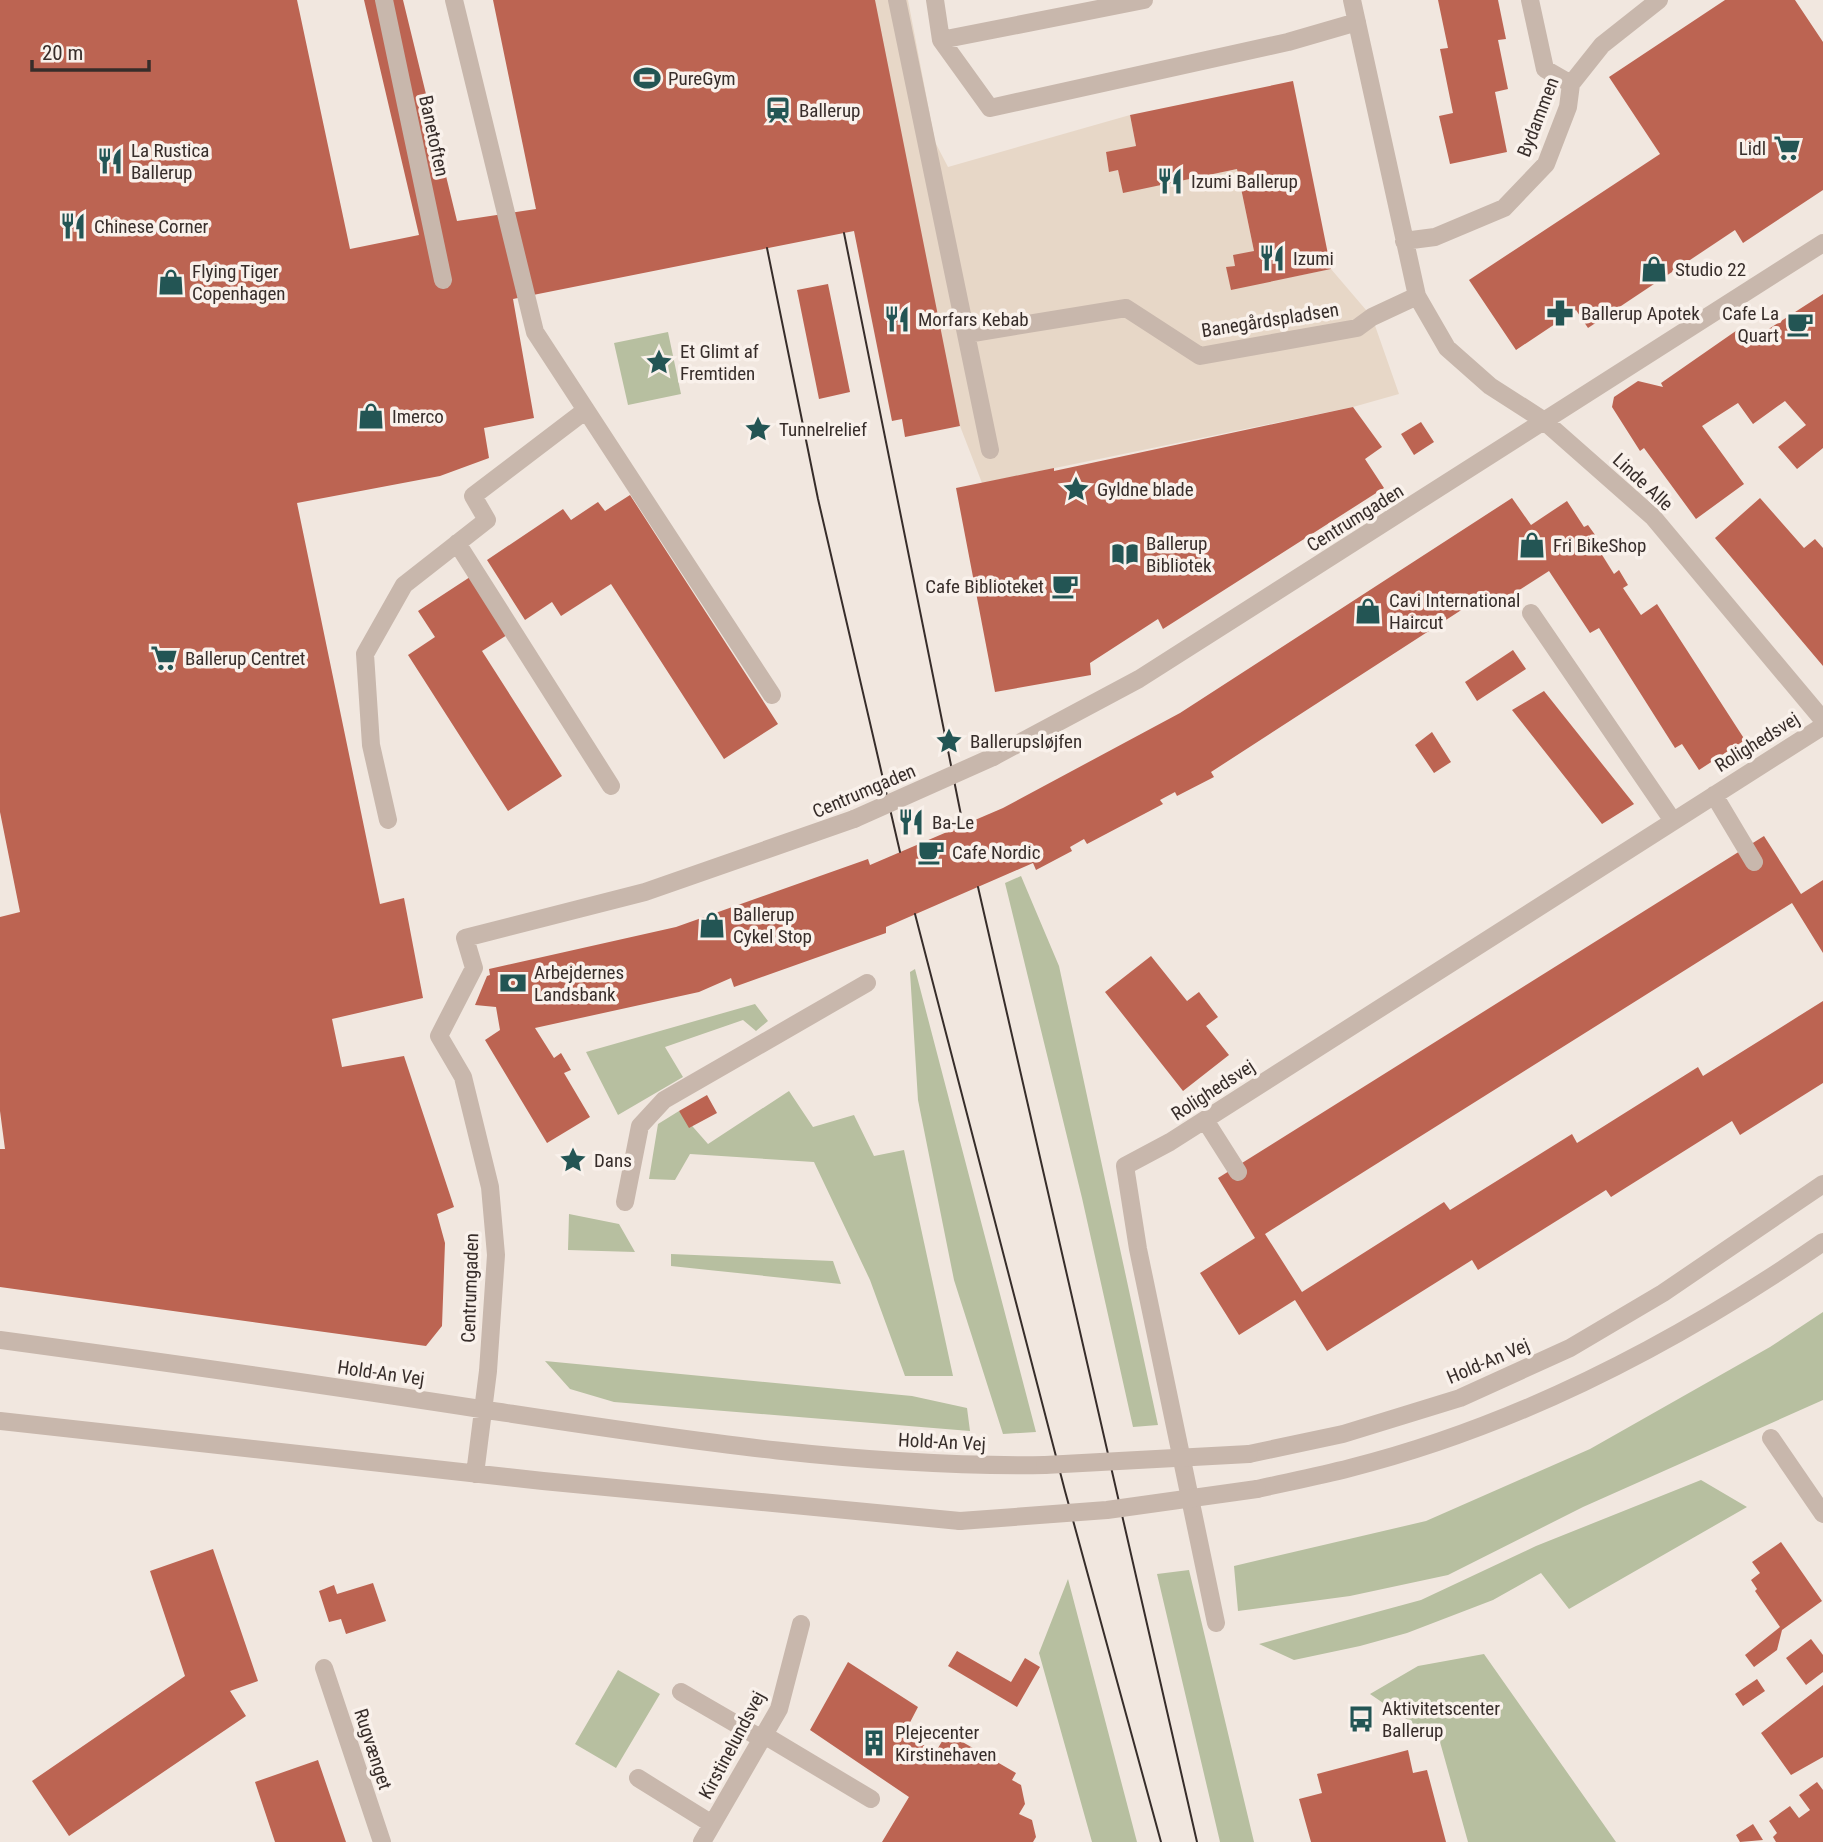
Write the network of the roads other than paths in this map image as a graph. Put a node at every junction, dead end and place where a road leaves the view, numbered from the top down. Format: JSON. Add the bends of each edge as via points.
{"nodes":[{"id":1,"x":384,"y":0,"type":"edge"},
{"id":2,"x":454,"y":0,"type":"edge"},
{"id":3,"x":897,"y":0,"type":"edge"},
{"id":4,"x":935,"y":0,"type":"edge"},
{"id":5,"x":1144,"y":0,"type":"edge"},
{"id":6,"x":1352,"y":0,"type":"edge"},
{"id":7,"x":1530,"y":0,"type":"edge"},
{"id":8,"x":1659,"y":0,"type":"edge"},
{"id":9,"x":1357,"y":22,"type":"junction"},
{"id":10,"x":941,"y":40,"type":"junction"},
{"id":11,"x":1571,"y":84,"type":"junction"},
{"id":12,"x":1404,"y":241,"type":"junction"},
{"id":13,"x":1823,"y":243,"type":"edge"},
{"id":14,"x":443,"y":280,"type":"dead end"},
{"id":15,"x":1418,"y":296,"type":"junction"},
{"id":16,"x":967,"y":334,"type":"junction"},
{"id":17,"x":586,"y":410,"type":"junction"},
{"id":18,"x":1543,"y":420,"type":"junction"},
{"id":19,"x":990,"y":450,"type":"dead end"},
{"id":20,"x":457,"y":543,"type":"junction"},
{"id":21,"x":1531,"y":612,"type":"dead end"},
{"id":22,"x":772,"y":695,"type":"dead end"},
{"id":23,"x":1823,"y":723,"type":"edge"},
{"id":24,"x":611,"y":786,"type":"dead end"},
{"id":25,"x":1714,"y":795,"type":"junction"},
{"id":26,"x":388,"y":820,"type":"dead end"},
{"id":27,"x":1673,"y":821,"type":"junction"},
{"id":28,"x":1754,"y":862,"type":"dead end"},
{"id":29,"x":867,"y":983,"type":"dead end"},
{"id":30,"x":1205,"y":1119,"type":"junction"},
{"id":31,"x":1238,"y":1172,"type":"dead end"},
{"id":32,"x":1823,"y":1184,"type":"edge"},
{"id":33,"x":625,"y":1202,"type":"dead end"},
{"id":34,"x":1823,"y":1242,"type":"edge"},
{"id":35,"x":0,"y":1340,"type":"edge"},
{"id":36,"x":484,"y":1409,"type":"junction"},
{"id":37,"x":0,"y":1421,"type":"edge"},
{"id":38,"x":1770,"y":1438,"type":"dead end"},
{"id":39,"x":475,"y":1474,"type":"junction"},
{"id":40,"x":1823,"y":1514,"type":"edge"},
{"id":41,"x":1216,"y":1623,"type":"dead end"},
{"id":42,"x":801,"y":1624,"type":"dead end"},
{"id":43,"x":324,"y":1668,"type":"dead end"},
{"id":44,"x":681,"y":1692,"type":"dead end"},
{"id":45,"x":763,"y":1737,"type":"junction"},
{"id":46,"x":638,"y":1779,"type":"dead end"},
{"id":47,"x":871,"y":1799,"type":"dead end"},
{"id":48,"x":712,"y":1824,"type":"junction"},
{"id":49,"x":382,"y":1842,"type":"edge"},
{"id":50,"x":702,"y":1842,"type":"edge"}],
"edges":[{"from":1,"to":14,"type":"street","name":"Banetoften"},
{"from":2,"to":17,"type":"street","via":[[535,332]]},
{"from":3,"to":16,"type":"street"},
{"from":4,"to":10,"type":"street"},
{"from":5,"to":10,"type":"street"},
{"from":6,"to":9,"type":"street"},
{"from":7,"to":11,"type":"street","via":[[1545,69]]},
{"from":8,"to":11,"type":"street","name":"Bydammen","via":[[1602,45]]},
{"from":9,"to":10,"type":"street","via":[[1288,42],[990,108]]},
{"from":9,"to":12,"type":"street"},
{"from":11,"to":12,"type":"street","name":"Bydammen","via":[[1568,107],[1546,164],[1504,208],[1435,237]]},
{"from":12,"to":15,"type":"street"},
{"from":13,"to":18,"type":"street","name":"Centrumgaden"},
{"from":15,"to":16,"type":"street","name":"Banegårdspladsen","via":[[1357,328],[1199,356],[1126,308]]},
{"from":15,"to":18,"type":"street","name":"Linde Alle","via":[[1447,348],[1490,386]]},
{"from":16,"to":19,"type":"street"},
{"from":17,"to":20,"type":"street","via":[[473,496],[486,520]]},
{"from":17,"to":22,"type":"street"},
{"from":18,"to":23,"type":"street","name":"Linde Alle","via":[[1653,517]]},
{"from":18,"to":36,"type":"street","name":"Centrumgaden","bridge":true,"via":[[1139,679],[993,757],[854,819],[645,892],[465,938],[474,968],[439,1036],[463,1077],[490,1187],[496,1255]]},
{"from":20,"to":24,"type":"street"},
{"from":20,"to":26,"type":"street","via":[[404,585],[365,654],[371,745]]},
{"from":21,"to":27,"type":"street"},
{"from":23,"to":25,"type":"street","name":"Rolighedsvej"},
{"from":25,"to":27,"type":"street","name":"Rolighedsvej"},
{"from":25,"to":28,"type":"street","name":"Rolighedsvej"},
{"from":27,"to":30,"type":"street","name":"Rolighedsvej"},
{"from":29,"to":33,"type":"street","via":[[664,1100],[640,1126]]},
{"from":30,"to":31,"type":"street"},
{"from":30,"to":41,"type":"street","name":"Rolighedsvej","via":[[1125,1166]]},
{"from":32,"to":36,"type":"street","name":"Hold-An Vej","bridge":true,"via":[[1663,1293],[1570,1348],[1461,1398],[1343,1434],[1249,1454],[1100,1464],[955,1466],[835,1456]]},
{"from":34,"to":39,"type":"street","bridge":true,"via":[[1683,1332],[1586,1380],[1475,1428],[1352,1468],[1256,1489],[1107,1510],[960,1521]]},
{"from":35,"to":36,"type":"street","name":"Hold-An Vej"},
{"from":36,"to":39,"type":"street","name":"Centrumgaden"},
{"from":37,"to":39,"type":"street"},
{"from":38,"to":40,"type":"street"},
{"from":42,"to":45,"type":"street","name":"Kirstinelundsvej","via":[[779,1709]]},
{"from":43,"to":49,"type":"street","name":"Rugvænget"},
{"from":44,"to":45,"type":"street"},
{"from":45,"to":47,"type":"street"},
{"from":45,"to":48,"type":"street","name":"Kirstinelundsvej"},
{"from":46,"to":48,"type":"street"},
{"from":48,"to":50,"type":"street","name":"Kirstinelundsvej"}]}
